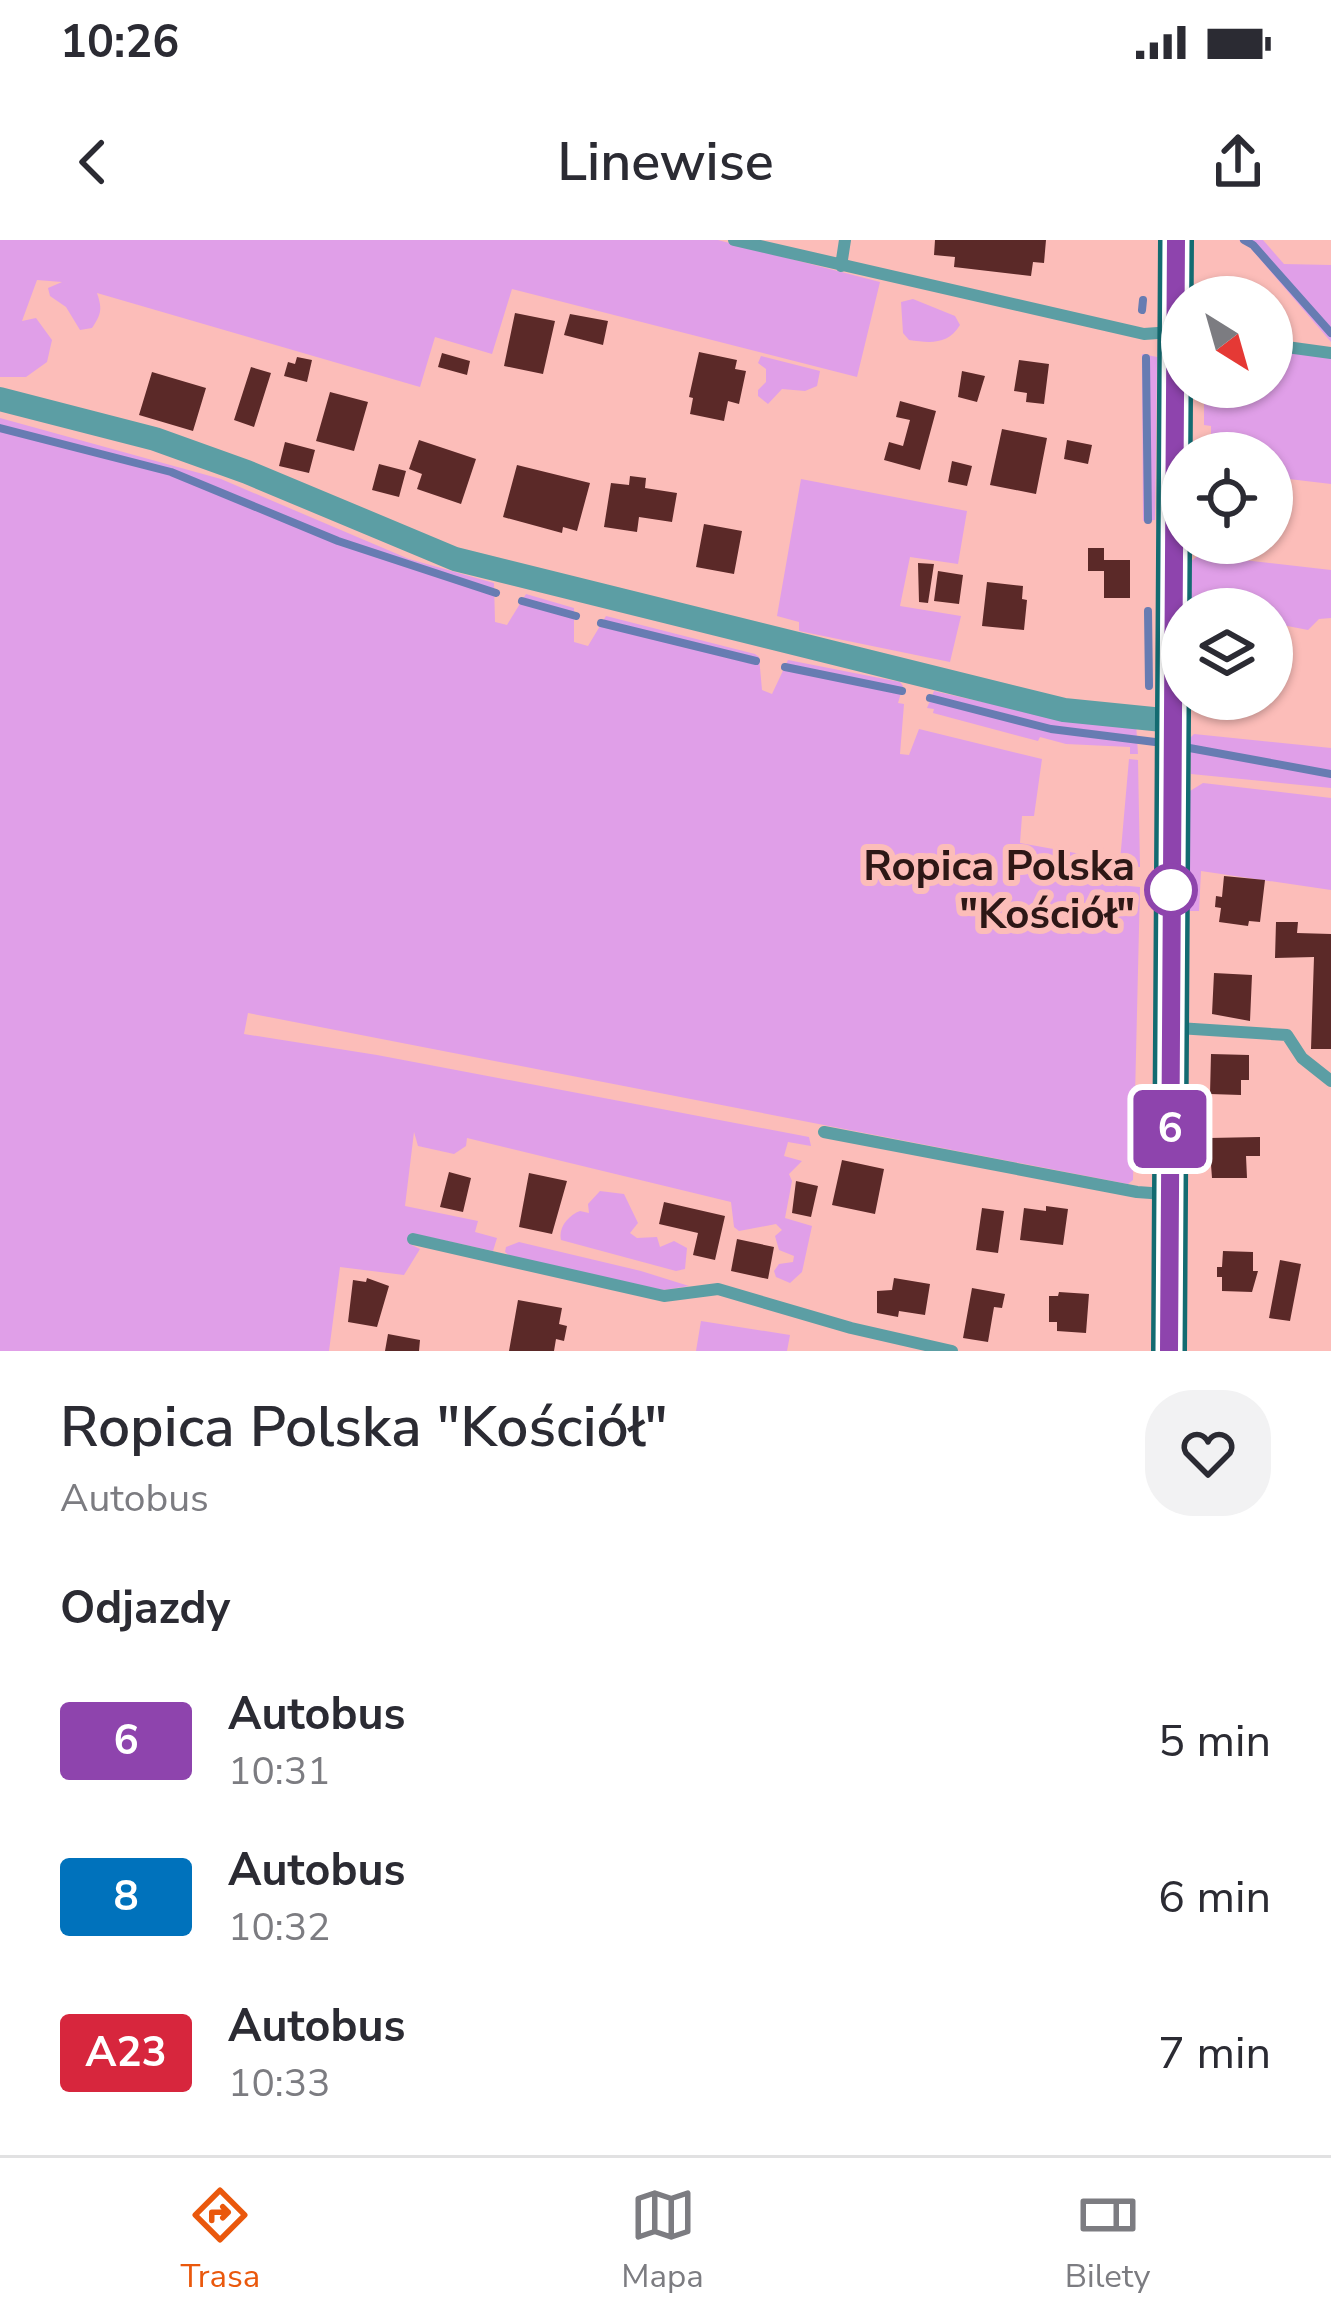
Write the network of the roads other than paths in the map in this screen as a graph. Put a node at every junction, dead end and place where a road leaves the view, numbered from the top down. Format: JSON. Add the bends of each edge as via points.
{"nodes":[{"id":1,"x":734,"y":240,"type":"edge"},
{"id":2,"x":845,"y":240,"type":"edge"},
{"id":3,"x":1176,"y":240,"type":"edge"},
{"id":4,"x":841,"y":266,"type":"junction"},
{"id":5,"x":1177,"y":276,"type":"edge"},
{"id":6,"x":1161,"y":334,"type":"edge"},
{"id":7,"x":1293,"y":348,"type":"edge"},
{"id":8,"x":1331,"y":353,"type":"edge"},
{"id":9,"x":0,"y":399,"type":"edge"},
{"id":10,"x":1178,"y":408,"type":"edge"},
{"id":11,"x":1173,"y":735,"type":"junction"},
{"id":12,"x":1170,"y":1028,"type":"junction"},
{"id":13,"x":1331,"y":1081,"type":"edge"},
{"id":14,"x":824,"y":1132,"type":"dead end"},
{"id":15,"x":1170,"y":1194,"type":"junction"},
{"id":16,"x":413,"y":1239,"type":"dead end"},
{"id":17,"x":952,"y":1351,"type":"edge"},
{"id":18,"x":1169,"y":1351,"type":"edge"}],
"edges":[{"from":1,"to":4,"type":"lane"},
{"from":2,"to":4,"type":"lane"},
{"from":3,"to":5,"type":"main road"},
{"from":4,"to":6,"type":"lane"},
{"from":7,"to":8,"type":"lane"},
{"from":9,"to":11,"type":"street","via":[[155,439],[454,559]]},
{"from":10,"to":11,"type":"main road"},
{"from":11,"to":12,"type":"main road"},
{"from":12,"to":13,"type":"lane","via":[[1287,1035]]},
{"from":12,"to":15,"type":"main road"},
{"from":14,"to":15,"type":"lane"},
{"from":15,"to":18,"type":"main road"},
{"from":16,"to":17,"type":"lane","via":[[664,1296],[718,1289]]}]}
